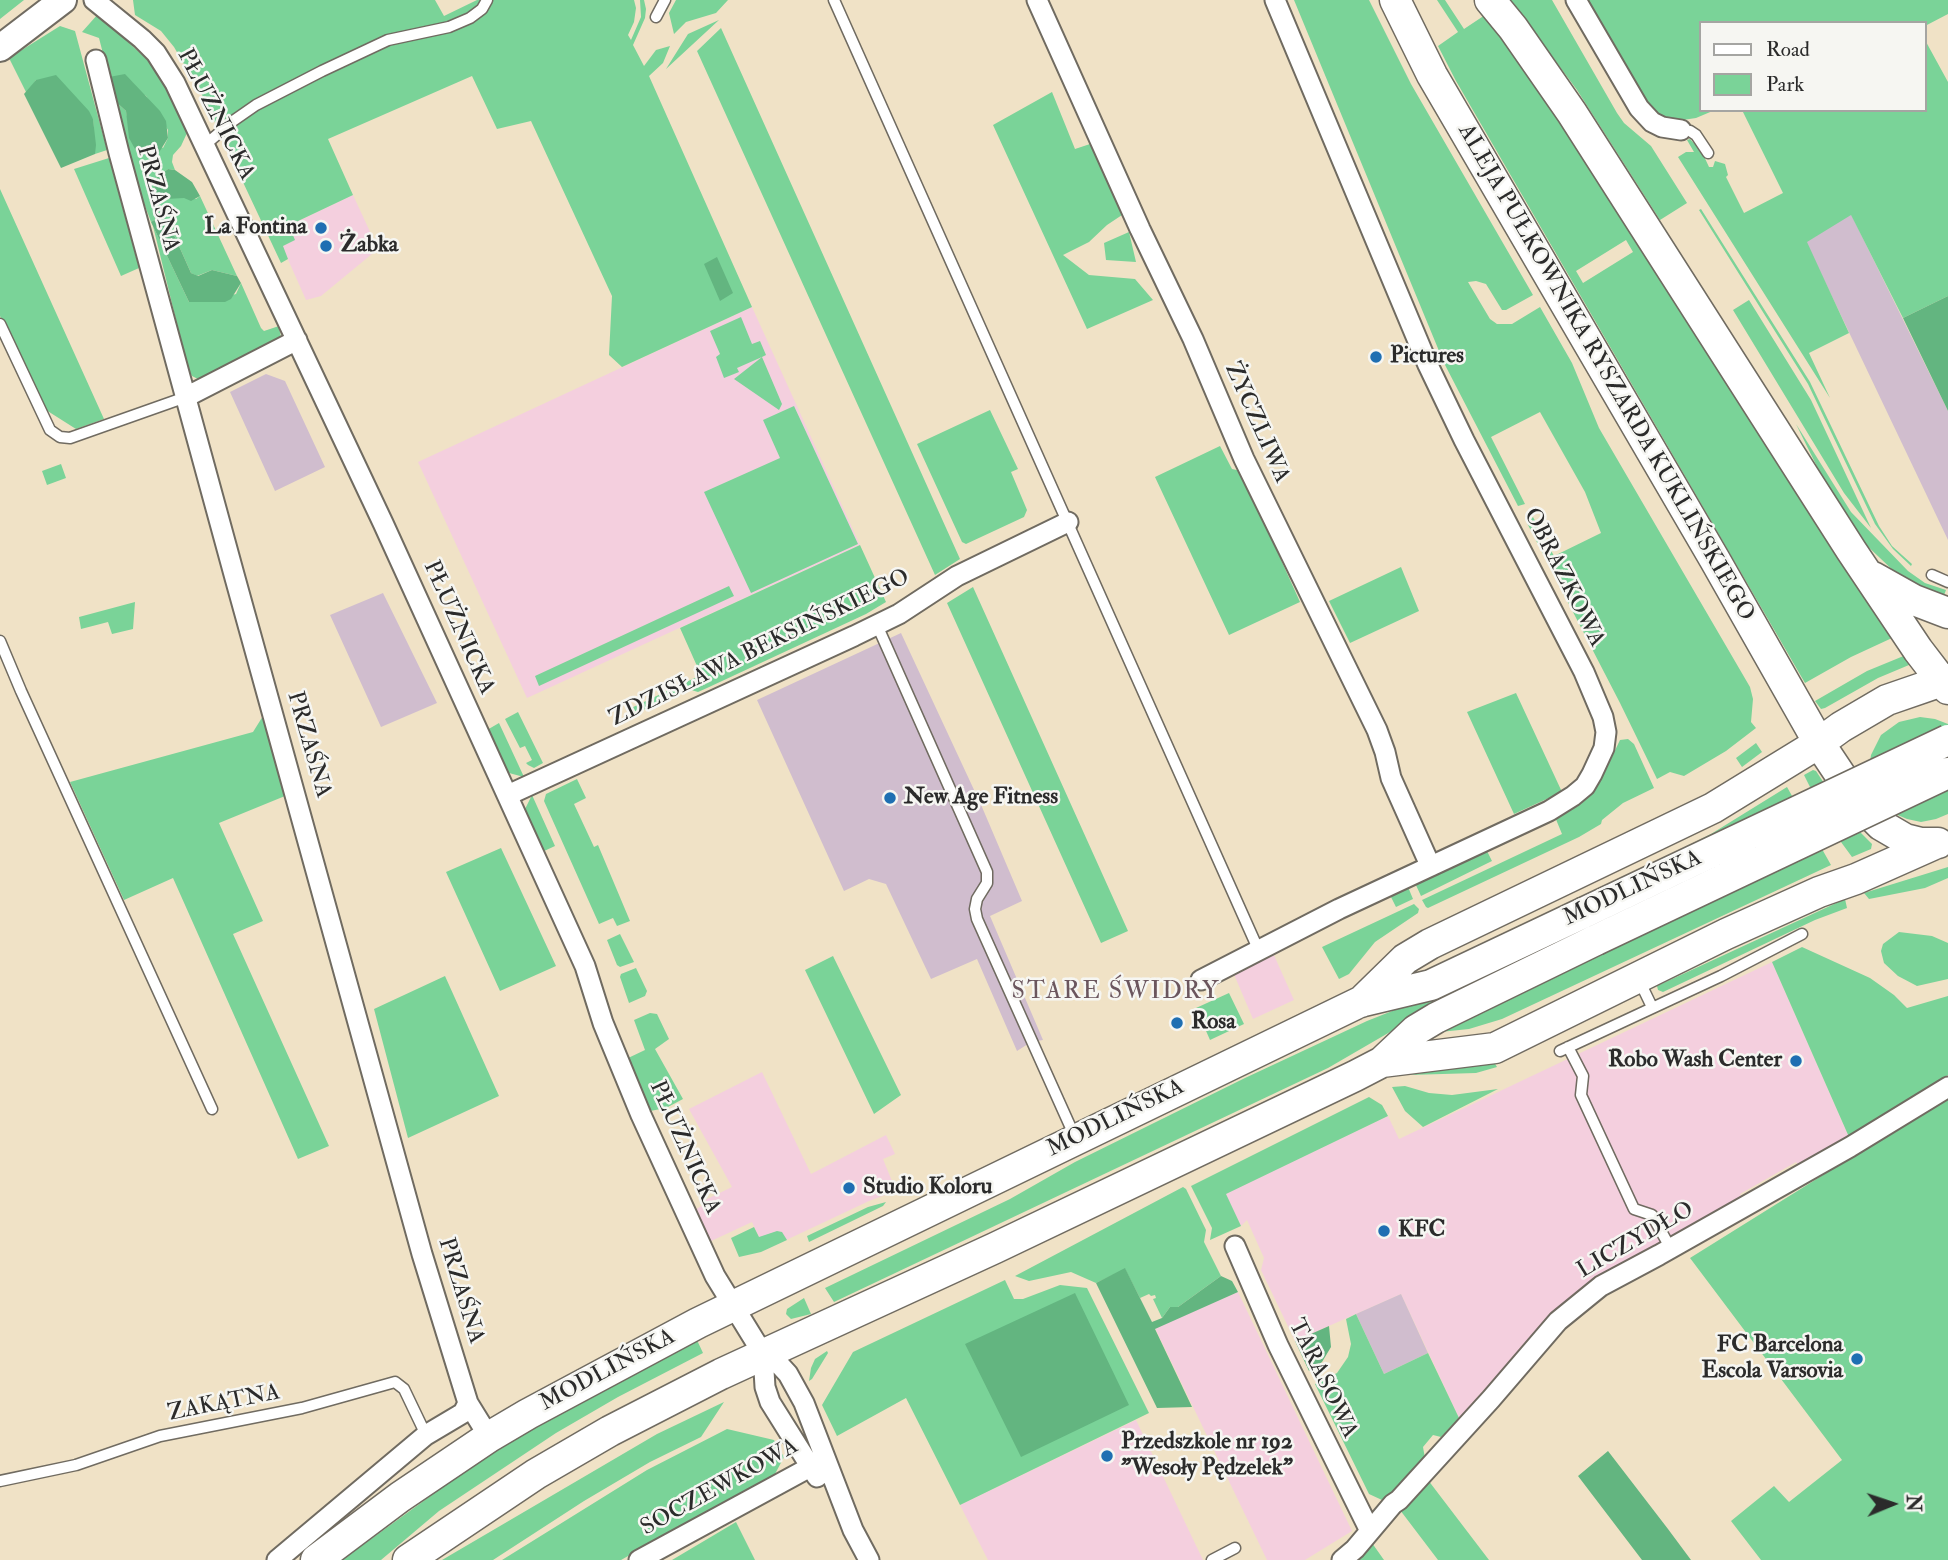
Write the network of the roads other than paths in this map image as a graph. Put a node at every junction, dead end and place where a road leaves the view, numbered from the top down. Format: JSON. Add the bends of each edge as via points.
{"nodes":[{"id":1,"x":63,"y":0,"type":"edge"},
{"id":2,"x":94,"y":0,"type":"edge"},
{"id":3,"x":487,"y":0,"type":"edge"},
{"id":4,"x":665,"y":0,"type":"edge"},
{"id":5,"x":834,"y":0,"type":"edge"},
{"id":6,"x":1037,"y":0,"type":"edge"},
{"id":7,"x":1275,"y":0,"type":"edge"},
{"id":8,"x":1395,"y":0,"type":"edge"},
{"id":9,"x":1490,"y":0,"type":"edge"},
{"id":10,"x":1576,"y":0,"type":"edge"},
{"id":11,"x":656,"y":17,"type":"dead end"},
{"id":12,"x":0,"y":48,"type":"edge"},
{"id":13,"x":96,"y":60,"type":"dead end"},
{"id":14,"x":1681,"y":130,"type":"joint"},
{"id":15,"x":205,"y":145,"type":"junction"},
{"id":16,"x":1707,"y":153,"type":"dead end"},
{"id":17,"x":0,"y":324,"type":"edge"},
{"id":18,"x":297,"y":341,"type":"junction"},
{"id":19,"x":186,"y":397,"type":"junction"},
{"id":20,"x":1068,"y":523,"type":"junction"},
{"id":21,"x":1866,"y":573,"type":"junction"},
{"id":22,"x":1933,"y":575,"type":"dead end"},
{"id":23,"x":1948,"y":582,"type":"edge"},
{"id":24,"x":1948,"y":614,"type":"edge"},
{"id":25,"x":877,"y":625,"type":"junction"},
{"id":26,"x":0,"y":641,"type":"edge"},
{"id":27,"x":1946,"y":683,"type":"edge"},
{"id":28,"x":1948,"y":740,"type":"edge"},
{"id":29,"x":1819,"y":743,"type":"junction"},
{"id":30,"x":1948,"y":773,"type":"edge"},
{"id":31,"x":508,"y":796,"type":"junction"},
{"id":32,"x":1943,"y":841,"type":"edge"},
{"id":33,"x":1430,"y":865,"type":"junction"},
{"id":34,"x":1802,"y":934,"type":"dead end"},
{"id":35,"x":1259,"y":951,"type":"junction"},
{"id":36,"x":1637,"y":976,"type":"junction"},
{"id":37,"x":1201,"y":980,"type":"dead end"},
{"id":38,"x":1360,"y":1002,"type":"junction"},
{"id":39,"x":1652,"y":1007,"type":"junction"},
{"id":40,"x":1382,"y":1062,"type":"junction"},
{"id":41,"x":1948,"y":1087,"type":"edge"},
{"id":42,"x":212,"y":1109,"type":"dead end"},
{"id":43,"x":1076,"y":1139,"type":"junction"},
{"id":44,"x":1235,"y":1245,"type":"dead end"},
{"id":45,"x":1671,"y":1249,"type":"junction"},
{"id":46,"x":733,"y":1305,"type":"junction"},
{"id":47,"x":763,"y":1354,"type":"junction"},
{"id":48,"x":468,"y":1403,"type":"junction"},
{"id":49,"x":426,"y":1435,"type":"junction"},
{"id":50,"x":489,"y":1437,"type":"junction"},
{"id":51,"x":818,"y":1463,"type":"junction"},
{"id":52,"x":0,"y":1481,"type":"edge"},
{"id":53,"x":1370,"y":1531,"type":"junction"},
{"id":54,"x":1235,"y":1548,"type":"dead end"},
{"id":55,"x":276,"y":1560,"type":"edge"},
{"id":56,"x":316,"y":1560,"type":"edge"},
{"id":57,"x":408,"y":1560,"type":"edge"},
{"id":58,"x":639,"y":1560,"type":"edge"},
{"id":59,"x":869,"y":1560,"type":"edge"},
{"id":60,"x":1212,"y":1560,"type":"edge"},
{"id":61,"x":1342,"y":1560,"type":"edge"}],
"edges":[{"from":1,"to":12,"type":"street"},
{"from":2,"to":15,"type":"street","name":"PŁUŻNICKA","via":[[156,53],[176,83]]},
{"from":3,"to":15,"type":"lane","via":[[470,18],[388,40],[322,71],[256,106]]},
{"from":4,"to":11,"type":"lane"},
{"from":5,"to":20,"type":"lane"},
{"from":6,"to":33,"type":"street","name":"ŻYCZLIWA","via":[[1244,459],[1377,730],[1391,778]]},
{"from":7,"to":33,"type":"street","name":"OBRAZKOWA","via":[[1428,365],[1584,672],[1606,732],[1592,774],[1573,796]]},
{"from":8,"to":29,"type":"main road","name":"ALEJA PUŁKOWNIKA RYSZARDA KUKLIŃSKIEGO","via":[[1432,75]]},
{"from":9,"to":21,"type":"main road","via":[[1572,113]]},
{"from":10,"to":14,"type":"street","via":[[1639,108],[1662,127]]},
{"from":13,"to":19,"type":"street","name":"PRZAŚNA"},
{"from":14,"to":16,"type":"lane","via":[[1696,135]]},
{"from":15,"to":18,"type":"street","name":"PŁUŻNICKA"},
{"from":17,"to":19,"type":"lane","via":[[50,430],[60,437],[70,438]]},
{"from":18,"to":19,"type":"street"},
{"from":18,"to":31,"type":"street","name":"PŁUŻNICKA"},
{"from":19,"to":48,"type":"street","name":"PRZAŚNA","via":[[422,1254]]},
{"from":20,"to":25,"type":"street","name":"ZDZISŁAWA BEKSIŃSKIEGO","via":[[957,576]]},
{"from":20,"to":35,"type":"lane"},
{"from":21,"to":24,"type":"main road"},
{"from":21,"to":27,"type":"main road"},
{"from":22,"to":23,"type":"lane"},
{"from":25,"to":31,"type":"street","name":"ZDZISŁAWA BEKSIŃSKIEGO"},
{"from":25,"to":43,"type":"lane","via":[[987,872],[987,883],[977,899],[977,919]]},
{"from":26,"to":42,"type":"lane"},
{"from":27,"to":29,"type":"main road","via":[[1887,700]]},
{"from":28,"to":38,"type":"main road","name":"MODLIŃSKA","bridge":true,"via":[[1431,985]]},
{"from":29,"to":32,"type":"main road","name":"ALEJA PUŁKOWNIKA RYSZARDA KUKLIŃSKIEGO","via":[[1859,803],[1881,825],[1905,839]]},
{"from":29,"to":38,"type":"main road","via":[[1713,808],[1430,944],[1405,959]]},
{"from":30,"to":40,"type":"main road","name":"MODLIŃSKA","bridge":true,"via":[[1436,1018]]},
{"from":31,"to":46,"type":"street","name":"PŁUŻNICKA","via":[[585,967],[641,1115],[715,1276]]},
{"from":32,"to":36,"type":"main road"},
{"from":33,"to":35,"type":"street","name":"OBRAZKOWA"},
{"from":34,"to":39,"type":"lane"},
{"from":35,"to":37,"type":"street","name":"OBRAZKOWA"},
{"from":36,"to":39,"type":"lane"},
{"from":36,"to":40,"type":"main road","via":[[1495,1048]]},
{"from":38,"to":43,"type":"main road","name":"MODLIŃSKA"},
{"from":39,"to":45,"type":"lane","via":[[1564,1049],[1583,1076],[1581,1095],[1634,1209],[1652,1215]]},
{"from":40,"to":47,"type":"main road","name":"MODLIŃSKA"},
{"from":41,"to":45,"type":"street","name":"LICZYDŁO"},
{"from":43,"to":46,"type":"main road","name":"MODLIŃSKA"},
{"from":44,"to":53,"type":"street","name":"TARASOWA","via":[[1278,1345]]},
{"from":45,"to":53,"type":"street","name":"LICZYDŁO","via":[[1601,1286],[1558,1321]]},
{"from":46,"to":47,"type":"street","name":"PŁUŻNICKA"},
{"from":46,"to":50,"type":"main road","name":"MODLIŃSKA"},
{"from":47,"to":51,"type":"street","via":[[770,1402]]},
{"from":47,"to":51,"type":"street","via":[[788,1374],[804,1403]]},
{"from":47,"to":57,"type":"main road","name":"MODLIŃSKA","via":[[546,1468]]},
{"from":48,"to":49,"type":"street","via":[[463,1413]]},
{"from":48,"to":50,"type":"street","name":"PRZAŚNA"},
{"from":49,"to":52,"type":"lane","name":"ZAKĄTNA","via":[[404,1389],[396,1382],[302,1408],[160,1436],[76,1465]]},
{"from":49,"to":55,"type":"street"},
{"from":50,"to":56,"type":"main road","name":"MODLIŃSKA"},
{"from":51,"to":58,"type":"street","name":"SOCZEWKOWA"},
{"from":51,"to":59,"type":"street"},
{"from":53,"to":61,"type":"street","name":"LICZYDŁO"},
{"from":54,"to":60,"type":"lane"}]}
